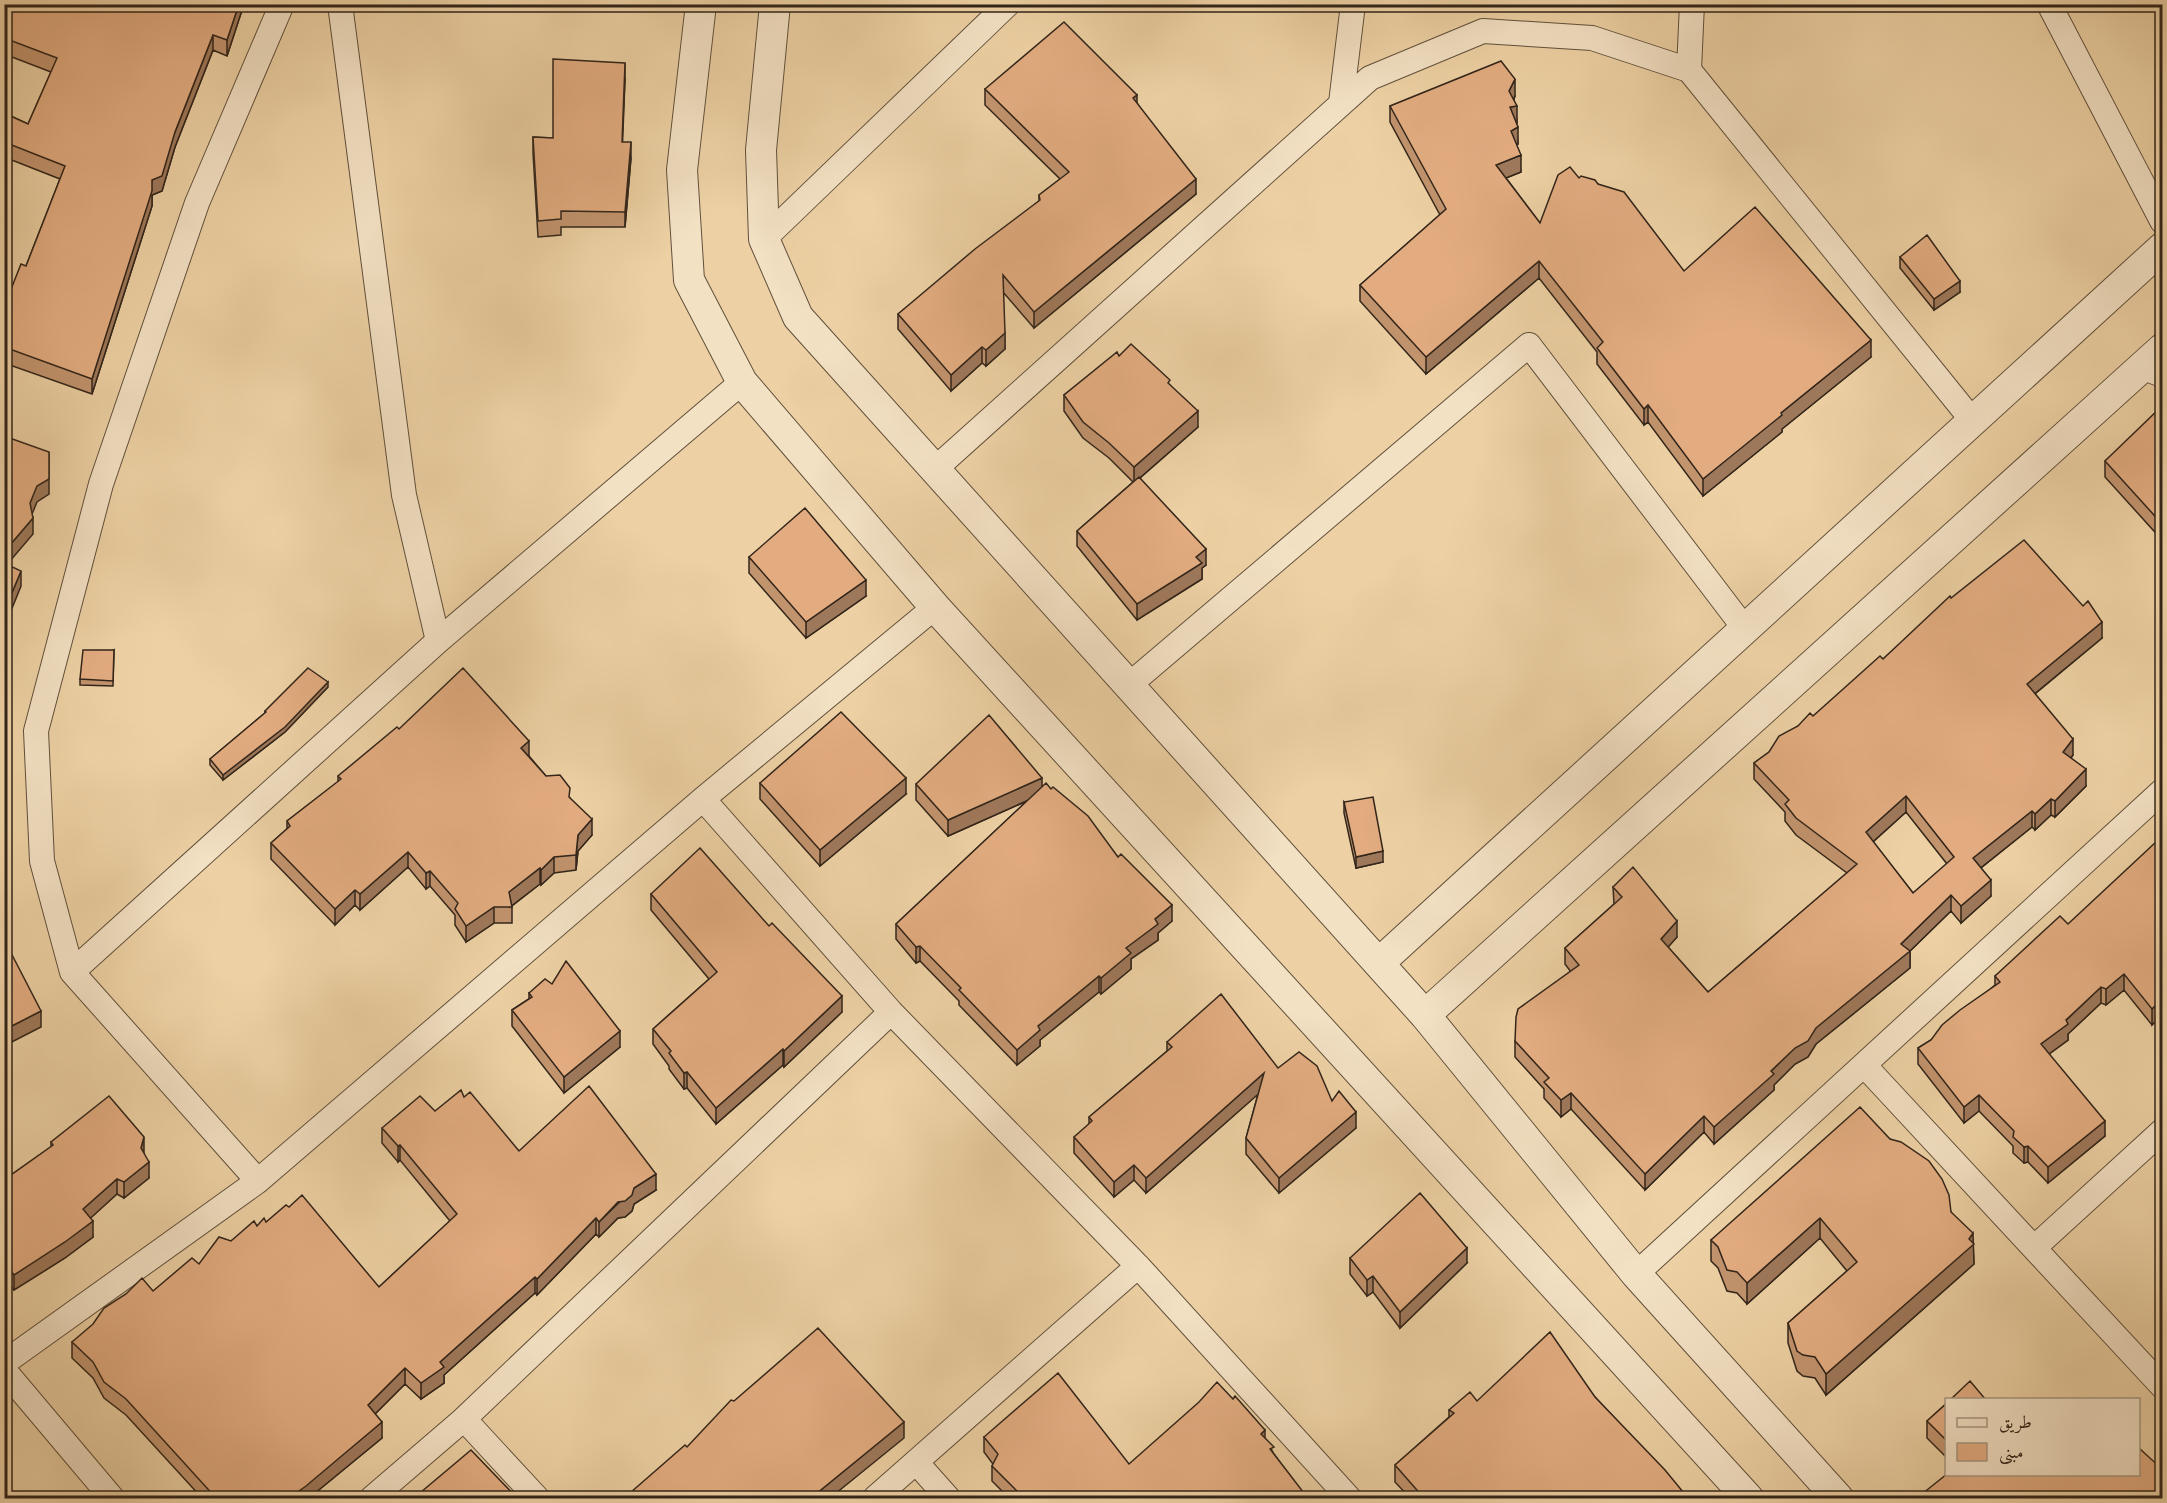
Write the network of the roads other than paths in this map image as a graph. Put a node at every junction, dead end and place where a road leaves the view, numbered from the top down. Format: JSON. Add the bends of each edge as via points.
{"nodes":[{"id":1,"x":282,"y":4,"type":"edge"},
{"id":2,"x":340,"y":4,"type":"edge"},
{"id":3,"x":701,"y":4,"type":"edge"},
{"id":4,"x":775,"y":4,"type":"edge"},
{"id":5,"x":1008,"y":4,"type":"edge"},
{"id":6,"x":1353,"y":4,"type":"edge"},
{"id":7,"x":1692,"y":4,"type":"edge"},
{"id":8,"x":2049,"y":4,"type":"edge"},
{"id":9,"x":1689,"y":70,"type":"junction"},
{"id":10,"x":1341,"y":103,"type":"junction"},
{"id":11,"x":2163,"y":221,"type":"edge"},
{"id":12,"x":764,"y":239,"type":"junction"},
{"id":13,"x":2163,"y":248,"type":"edge"},
{"id":14,"x":2156,"y":364,"type":"edge"},
{"id":15,"x":742,"y":382,"type":"junction"},
{"id":16,"x":1971,"y":420,"type":"junction"},
{"id":17,"x":935,"y":469,"type":"junction"},
{"id":18,"x":935,"y":607,"type":"junction"},
{"id":19,"x":1745,"y":629,"type":"junction"},
{"id":20,"x":438,"y":641,"type":"junction"},
{"id":21,"x":1129,"y":685,"type":"junction"},
{"id":22,"x":2163,"y":791,"type":"edge"},
{"id":23,"x":704,"y":799,"type":"junction"},
{"id":24,"x":1378,"y":963,"type":"junction"},
{"id":25,"x":72,"y":972,"type":"junction"},
{"id":26,"x":891,"y":1012,"type":"junction"},
{"id":27,"x":1425,"y":1015,"type":"junction"},
{"id":28,"x":1864,"y":1065,"type":"junction"},
{"id":29,"x":2163,"y":1131,"type":"edge"},
{"id":30,"x":258,"y":1181,"type":"junction"},
{"id":31,"x":2034,"y":1248,"type":"junction"},
{"id":32,"x":1138,"y":1266,"type":"junction"},
{"id":33,"x":1636,"y":1274,"type":"junction"},
{"id":34,"x":4,"y":1363,"type":"edge"},
{"id":35,"x":4,"y":1370,"type":"edge"},
{"id":36,"x":2163,"y":1386,"type":"edge"},
{"id":37,"x":464,"y":1419,"type":"junction"},
{"id":38,"x":916,"y":1462,"type":"junction"},
{"id":39,"x":112,"y":1498,"type":"edge"},
{"id":40,"x":372,"y":1498,"type":"edge"},
{"id":41,"x":537,"y":1498,"type":"edge"},
{"id":42,"x":875,"y":1498,"type":"edge"},
{"id":43,"x":948,"y":1498,"type":"edge"},
{"id":44,"x":1349,"y":1498,"type":"edge"},
{"id":45,"x":1748,"y":1498,"type":"edge"},
{"id":46,"x":1838,"y":1498,"type":"edge"}],
"edges":[{"from":1,"to":25,"type":"street","via":[[198,203],[101,484],[36,731],[42,861]]},
{"from":2,"to":20,"type":"street","via":[[404,495]]},
{"from":3,"to":15,"type":"street","via":[[682,170],[689,280]]},
{"from":4,"to":12,"type":"street","via":[[761,150]]},
{"from":5,"to":12,"type":"street"},
{"from":6,"to":10,"type":"street"},
{"from":7,"to":9,"type":"street"},
{"from":8,"to":11,"type":"street"},
{"from":9,"to":10,"type":"street","via":[[1592,38],[1483,31],[1370,78]]},
{"from":9,"to":16,"type":"street"},
{"from":10,"to":17,"type":"street"},
{"from":12,"to":17,"type":"street","via":[[798,317]]},
{"from":13,"to":16,"type":"street"},
{"from":14,"to":27,"type":"street"},
{"from":15,"to":18,"type":"street"},
{"from":15,"to":20,"type":"street"},
{"from":16,"to":19,"type":"street"},
{"from":17,"to":21,"type":"street"},
{"from":18,"to":23,"type":"street"},
{"from":18,"to":45,"type":"street"},
{"from":19,"to":21,"type":"street","via":[[1529,345]]},
{"from":19,"to":24,"type":"street"},
{"from":20,"to":25,"type":"street"},
{"from":21,"to":24,"type":"street"},
{"from":22,"to":28,"type":"street"},
{"from":23,"to":26,"type":"street"},
{"from":23,"to":30,"type":"street"},
{"from":24,"to":27,"type":"street"},
{"from":25,"to":30,"type":"street"},
{"from":26,"to":32,"type":"street"},
{"from":26,"to":37,"type":"street"},
{"from":27,"to":33,"type":"street"},
{"from":28,"to":31,"type":"street"},
{"from":28,"to":33,"type":"street"},
{"from":29,"to":31,"type":"street"},
{"from":30,"to":34,"type":"street"},
{"from":31,"to":36,"type":"street"},
{"from":32,"to":38,"type":"street"},
{"from":32,"to":44,"type":"street"},
{"from":33,"to":46,"type":"street"},
{"from":35,"to":39,"type":"street"},
{"from":37,"to":40,"type":"street"},
{"from":37,"to":41,"type":"street"},
{"from":38,"to":42,"type":"street"},
{"from":38,"to":43,"type":"street"}]}
